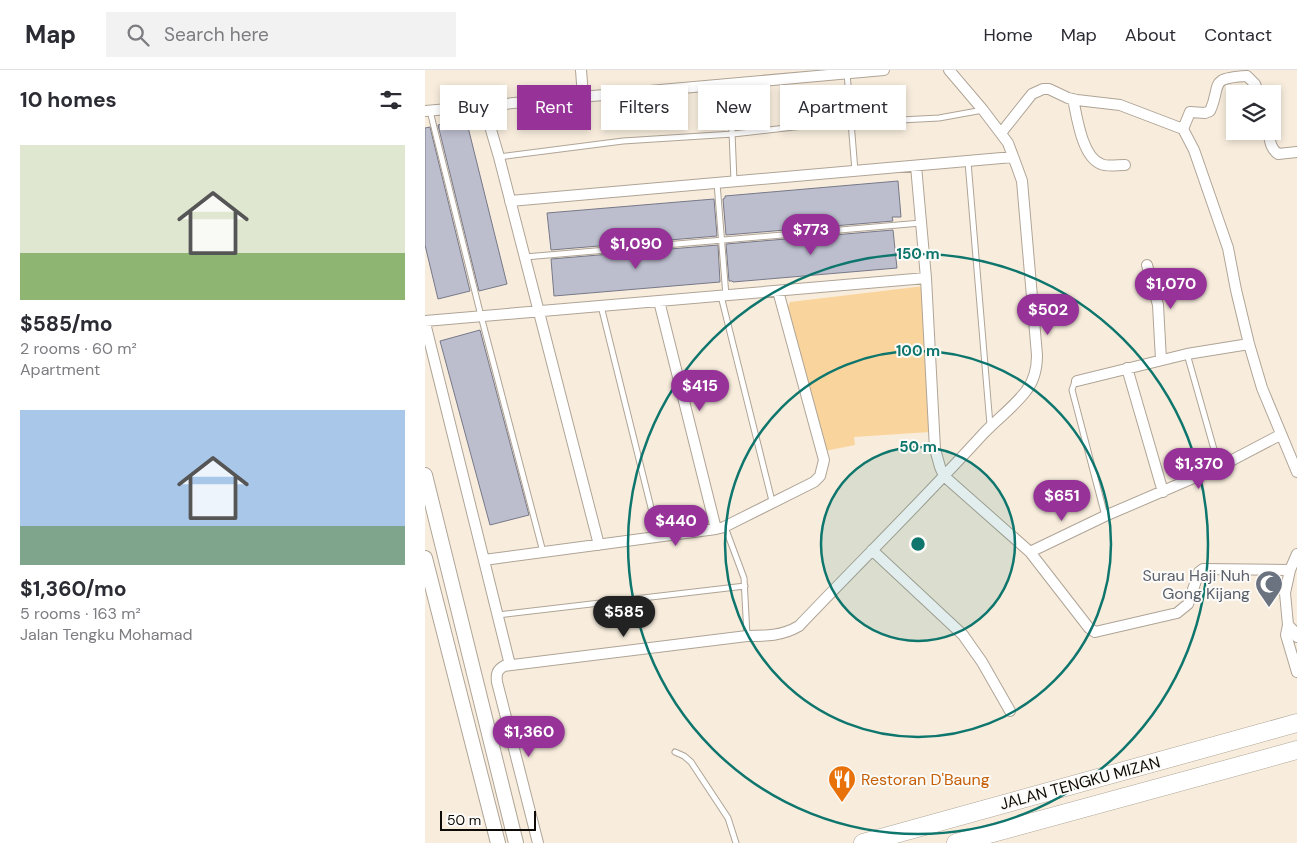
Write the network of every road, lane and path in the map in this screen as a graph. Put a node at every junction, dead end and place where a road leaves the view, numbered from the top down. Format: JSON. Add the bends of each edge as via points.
{"nodes":[{"id":1,"x":581,"y":70,"type":"edge"},
{"id":2,"x":884,"y":70,"type":"edge"},
{"id":3,"x":949,"y":70,"type":"edge"},
{"id":4,"x":847,"y":73,"type":"junction"},
{"id":5,"x":730,"y":83,"type":"junction"},
{"id":6,"x":582,"y":85,"type":"edge"},
{"id":7,"x":848,"y":85,"type":"edge"},
{"id":8,"x":1255,"y":85,"type":"edge"},
{"id":9,"x":591,"y":95,"type":"edge"},
{"id":10,"x":1073,"y":100,"type":"junction"},
{"id":11,"x":440,"y":110,"type":"edge"},
{"id":12,"x":983,"y":110,"type":"junction"},
{"id":13,"x":427,"y":111,"type":"edge"},
{"id":14,"x":906,"y":120,"type":"edge"},
{"id":15,"x":780,"y":129,"type":"edge"},
{"id":16,"x":1183,"y":129,"type":"junction"},
{"id":17,"x":491,"y":130,"type":"edge"},
{"id":18,"x":852,"y":130,"type":"edge"},
{"id":19,"x":1001,"y":133,"type":"junction"},
{"id":20,"x":733,"y":134,"type":"junction"},
{"id":21,"x":1270,"y":140,"type":"edge"},
{"id":22,"x":1297,"y":152,"type":"edge"},
{"id":23,"x":499,"y":157,"type":"junction"},
{"id":24,"x":1013,"y":157,"type":"junction"},
{"id":25,"x":968,"y":162,"type":"junction"},
{"id":26,"x":1125,"y":165,"type":"dead end"},
{"id":27,"x":916,"y":166,"type":"junction"},
{"id":28,"x":855,"y":172,"type":"junction"},
{"id":29,"x":734,"y":181,"type":"junction"},
{"id":30,"x":717,"y":183,"type":"junction"},
{"id":31,"x":510,"y":201,"type":"junction"},
{"id":32,"x":921,"y":223,"type":"junction"},
{"id":33,"x":722,"y":241,"type":"junction"},
{"id":34,"x":524,"y":257,"type":"junction"},
{"id":35,"x":1147,"y":265,"type":"dead end"},
{"id":36,"x":926,"y":278,"type":"junction"},
{"id":37,"x":778,"y":291,"type":"junction"},
{"id":38,"x":724,"y":296,"type":"junction"},
{"id":39,"x":659,"y":301,"type":"junction"},
{"id":40,"x":601,"y":306,"type":"junction"},
{"id":41,"x":538,"y":312,"type":"junction"},
{"id":42,"x":481,"y":316,"type":"junction"},
{"id":43,"x":425,"y":322,"type":"edge"},
{"id":44,"x":1249,"y":344,"type":"junction"},
{"id":45,"x":1187,"y":354,"type":"junction"},
{"id":46,"x":1161,"y":360,"type":"junction"},
{"id":47,"x":1127,"y":368,"type":"junction"},
{"id":48,"x":1077,"y":381,"type":"joint"},
{"id":49,"x":990,"y":426,"type":"junction"},
{"id":50,"x":1281,"y":435,"type":"junction"},
{"id":51,"x":1219,"y":467,"type":"junction"},
{"id":52,"x":1297,"y":472,"type":"edge"},
{"id":53,"x":425,"y":475,"type":"edge"},
{"id":54,"x":944,"y":476,"type":"junction"},
{"id":55,"x":1163,"y":492,"type":"junction"},
{"id":56,"x":772,"y":502,"type":"junction"},
{"id":57,"x":1105,"y":516,"type":"junction"},
{"id":58,"x":720,"y":528,"type":"junction"},
{"id":59,"x":658,"y":537,"type":"junction"},
{"id":60,"x":599,"y":545,"type":"junction"},
{"id":61,"x":872,"y":550,"type":"junction"},
{"id":62,"x":543,"y":552,"type":"junction"},
{"id":63,"x":1030,"y":552,"type":"junction"},
{"id":64,"x":1297,"y":554,"type":"edge"},
{"id":65,"x":425,"y":558,"type":"edge"},
{"id":66,"x":484,"y":560,"type":"junction"},
{"id":67,"x":1290,"y":570,"type":"junction"},
{"id":68,"x":745,"y":586,"type":"junction"},
{"id":69,"x":498,"y":615,"type":"junction"},
{"id":70,"x":1288,"y":625,"type":"junction"},
{"id":71,"x":747,"y":636,"type":"junction"},
{"id":72,"x":1297,"y":637,"type":"edge"},
{"id":73,"x":510,"y":665,"type":"junction"},
{"id":74,"x":1297,"y":672,"type":"edge"},
{"id":75,"x":1011,"y":711,"type":"dead end"},
{"id":76,"x":1297,"y":723,"type":"edge"},
{"id":77,"x":1297,"y":750,"type":"edge"},
{"id":78,"x":675,"y":752,"type":"dead end"},
{"id":79,"x":498,"y":843,"type":"edge"},
{"id":80,"x":516,"y":843,"type":"edge"},
{"id":81,"x":537,"y":843,"type":"edge"},
{"id":82,"x":736,"y":843,"type":"edge"},
{"id":83,"x":863,"y":843,"type":"edge"},
{"id":84,"x":956,"y":843,"type":"edge"}],
"edges":[{"from":1,"to":6,"type":"street"},
{"from":2,"to":4,"type":"street"},
{"from":3,"to":12,"type":"street"},
{"from":4,"to":5,"type":"street"},
{"from":4,"to":7,"type":"lane"},
{"from":5,"to":9,"type":"street"},
{"from":5,"to":20,"type":"lane"},
{"from":8,"to":16,"type":"street","via":[[1247,76],[1224,79],[1216,85],[1210,111],[1190,112]]},
{"from":10,"to":16,"type":"street","via":[[1120,105]]},
{"from":10,"to":19,"type":"street","via":[[1049,89],[1036,91]]},
{"from":10,"to":26,"type":"street","via":[[1083,139],[1093,158],[1102,165]]},
{"from":11,"to":13,"type":"street"},
{"from":12,"to":14,"type":"lane"},
{"from":12,"to":19,"type":"street"},
{"from":13,"to":42,"type":"lane"},
{"from":15,"to":20,"type":"lane"},
{"from":16,"to":44,"type":"street","via":[[1228,248]]},
{"from":17,"to":23,"type":"street"},
{"from":18,"to":28,"type":"lane"},
{"from":19,"to":24,"type":"street"},
{"from":20,"to":23,"type":"lane","via":[[623,141]]},
{"from":20,"to":29,"type":"lane"},
{"from":21,"to":22,"type":"street","via":[[1278,154]]},
{"from":23,"to":31,"type":"street"},
{"from":24,"to":25,"type":"street"},
{"from":24,"to":49,"type":"street","via":[[1022,181],[1037,364],[1026,391]]},
{"from":25,"to":27,"type":"street"},
{"from":25,"to":49,"type":"lane"},
{"from":27,"to":28,"type":"street"},
{"from":27,"to":32,"type":"street"},
{"from":28,"to":29,"type":"street"},
{"from":29,"to":30,"type":"street"},
{"from":30,"to":31,"type":"street"},
{"from":30,"to":33,"type":"lane"},
{"from":31,"to":34,"type":"street"},
{"from":32,"to":33,"type":"lane"},
{"from":32,"to":36,"type":"street"},
{"from":33,"to":34,"type":"lane"},
{"from":33,"to":38,"type":"lane"},
{"from":34,"to":41,"type":"street"},
{"from":35,"to":46,"type":"street","via":[[1158,305]]},
{"from":36,"to":37,"type":"street"},
{"from":36,"to":54,"type":"street","via":[[935,449]]},
{"from":37,"to":38,"type":"street"},
{"from":37,"to":56,"type":"street","via":[[823,460],[820,476],[814,482]]},
{"from":38,"to":39,"type":"street"},
{"from":38,"to":56,"type":"lane"},
{"from":39,"to":40,"type":"street"},
{"from":39,"to":58,"type":"street"},
{"from":40,"to":41,"type":"street"},
{"from":40,"to":59,"type":"lane"},
{"from":41,"to":42,"type":"street"},
{"from":41,"to":60,"type":"street"},
{"from":42,"to":43,"type":"street"},
{"from":42,"to":62,"type":"lane"},
{"from":43,"to":66,"type":"street"},
{"from":44,"to":45,"type":"street"},
{"from":44,"to":50,"type":"street"},
{"from":45,"to":46,"type":"street"},
{"from":45,"to":51,"type":"lane"},
{"from":46,"to":47,"type":"street"},
{"from":47,"to":48,"type":"street"},
{"from":47,"to":55,"type":"street"},
{"from":48,"to":57,"type":"lane","via":[[1072,390]]},
{"from":49,"to":54,"type":"street"},
{"from":50,"to":51,"type":"street"},
{"from":50,"to":52,"type":"street"},
{"from":51,"to":55,"type":"street"},
{"from":53,"to":80,"type":"main road"},
{"from":54,"to":61,"type":"street"},
{"from":54,"to":63,"type":"street"},
{"from":55,"to":57,"type":"street"},
{"from":56,"to":58,"type":"street"},
{"from":57,"to":63,"type":"street"},
{"from":58,"to":59,"type":"street"},
{"from":58,"to":68,"type":"lane"},
{"from":59,"to":60,"type":"street"},
{"from":60,"to":62,"type":"street"},
{"from":61,"to":71,"type":"street","via":[[799,626],[777,636]]},
{"from":61,"to":75,"type":"street","via":[[963,635]]},
{"from":62,"to":66,"type":"street"},
{"from":63,"to":67,"type":"street","via":[[1095,632],[1177,613],[1188,604],[1203,569]]},
{"from":64,"to":67,"type":"street"},
{"from":65,"to":79,"type":"main road"},
{"from":66,"to":69,"type":"street"},
{"from":67,"to":70,"type":"street","via":[[1285,593]]},
{"from":68,"to":69,"type":"lane"},
{"from":68,"to":71,"type":"lane"},
{"from":69,"to":73,"type":"street"},
{"from":70,"to":72,"type":"street"},
{"from":70,"to":74,"type":"street","via":[[1286,635]]},
{"from":71,"to":73,"type":"street"},
{"from":73,"to":81,"type":"street","via":[[499,669],[497,682]]},
{"from":76,"to":83,"type":"highway","name":"JALAN TENGKU MIZAN"},
{"from":77,"to":84,"type":"highway","name":"JALAN TENGKU MIZAN"},
{"from":78,"to":82,"type":"lane","via":[[691,762],[728,818]]}]}
